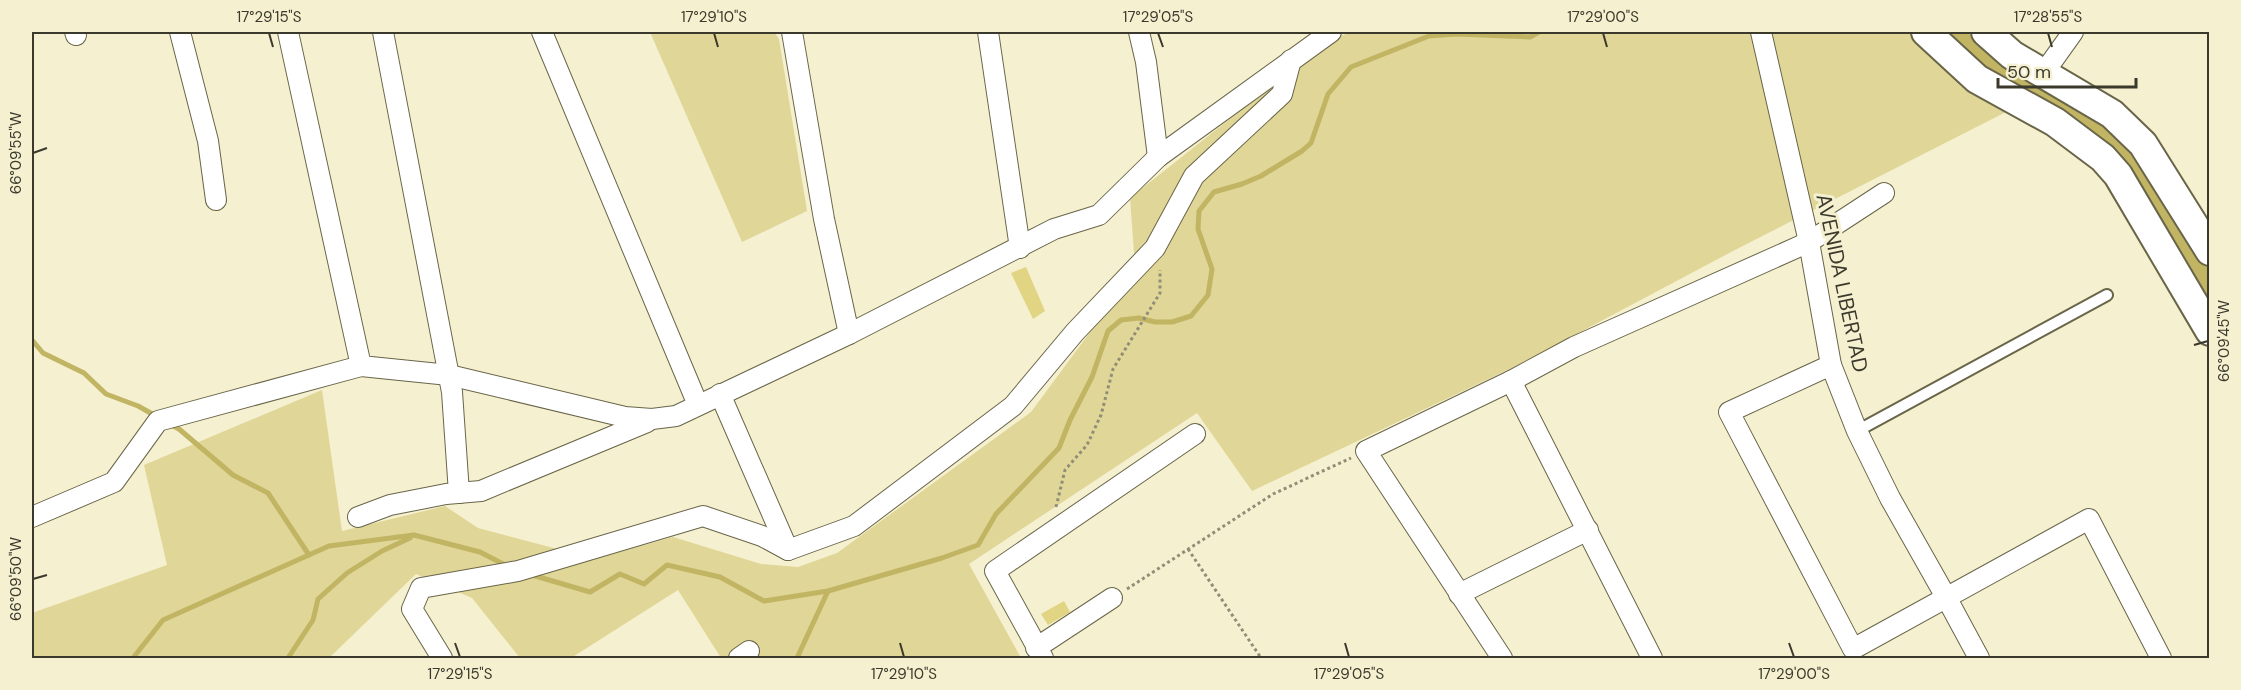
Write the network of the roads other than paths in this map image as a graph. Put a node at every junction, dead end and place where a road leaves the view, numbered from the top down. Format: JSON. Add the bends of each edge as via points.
{"nodes":[{"id":1,"x":180,"y":32,"type":"edge"},
{"id":2,"x":288,"y":32,"type":"edge"},
{"id":3,"x":383,"y":32,"type":"edge"},
{"id":4,"x":542,"y":32,"type":"edge"},
{"id":5,"x":792,"y":32,"type":"edge"},
{"id":6,"x":988,"y":32,"type":"edge"},
{"id":7,"x":1139,"y":32,"type":"edge"},
{"id":8,"x":1331,"y":32,"type":"edge"},
{"id":9,"x":1761,"y":32,"type":"edge"},
{"id":10,"x":1926,"y":32,"type":"edge"},
{"id":11,"x":1986,"y":32,"type":"edge"},
{"id":12,"x":2073,"y":32,"type":"edge"},
{"id":13,"x":1291,"y":60,"type":"junction"},
{"id":14,"x":2043,"y":74,"type":"junction"},
{"id":15,"x":1158,"y":157,"type":"junction"},
{"id":16,"x":1884,"y":193,"type":"dead end"},
{"id":17,"x":216,"y":200,"type":"dead end"},
{"id":18,"x":1809,"y":242,"type":"junction"},
{"id":19,"x":1020,"y":248,"type":"junction"},
{"id":20,"x":2210,"y":251,"type":"edge"},
{"id":21,"x":2107,"y":295,"type":"dead end"},
{"id":22,"x":2210,"y":332,"type":"edge"},
{"id":23,"x":849,"y":334,"type":"junction"},
{"id":24,"x":1831,"y":365,"type":"junction"},
{"id":25,"x":361,"y":366,"type":"junction"},
{"id":26,"x":449,"y":375,"type":"junction"},
{"id":27,"x":1511,"y":381,"type":"junction"},
{"id":28,"x":720,"y":394,"type":"junction"},
{"id":29,"x":698,"y":405,"type":"junction"},
{"id":30,"x":652,"y":419,"type":"junction"},
{"id":31,"x":1857,"y":431,"type":"junction"},
{"id":32,"x":1195,"y":434,"type":"dead end"},
{"id":33,"x":459,"y":493,"type":"junction"},
{"id":34,"x":32,"y":517,"type":"edge"},
{"id":35,"x":358,"y":517,"type":"dead end"},
{"id":36,"x":1588,"y":530,"type":"junction"},
{"id":37,"x":789,"y":550,"type":"junction"},
{"id":38,"x":1459,"y":594,"type":"junction"},
{"id":39,"x":1946,"y":597,"type":"junction"},
{"id":40,"x":1112,"y":598,"type":"road end"},
{"id":41,"x":1040,"y":653,"type":"edge"},
{"id":42,"x":442,"y":658,"type":"edge"},
{"id":43,"x":1502,"y":658,"type":"edge"},
{"id":44,"x":1652,"y":658,"type":"edge"},
{"id":45,"x":1978,"y":658,"type":"edge"},
{"id":46,"x":2161,"y":658,"type":"edge"}],
"edges":[{"from":1,"to":17,"type":"street","via":[[208,141]]},
{"from":2,"to":25,"type":"street"},
{"from":3,"to":26,"type":"street"},
{"from":4,"to":29,"type":"street"},
{"from":5,"to":23,"type":"street","via":[[824,219]]},
{"from":6,"to":19,"type":"street"},
{"from":7,"to":15,"type":"street"},
{"from":8,"to":13,"type":"street"},
{"from":9,"to":18,"type":"street","name":"AVENIDA LIBERTAD"},
{"from":10,"to":22,"type":"main road","via":[[1977,79],[2055,122],[2103,158],[2118,175]]},
{"from":11,"to":14,"type":"main road","via":[[2012,55]]},
{"from":12,"to":14,"type":"street"},
{"from":13,"to":15,"type":"street"},
{"from":13,"to":37,"type":"street","via":[[1282,94],[1194,176],[1155,248],[1075,332],[1013,406],[855,526]]},
{"from":14,"to":20,"type":"main road","via":[[2112,114],[2143,144]]},
{"from":15,"to":19,"type":"street","via":[[1099,215],[1054,229]]},
{"from":16,"to":18,"type":"street"},
{"from":18,"to":24,"type":"street","name":"AVENIDA LIBERTAD"},
{"from":18,"to":27,"type":"street","via":[[1574,347]]},
{"from":19,"to":23,"type":"street"},
{"from":21,"to":31,"type":"lane"},
{"from":23,"to":28,"type":"street"},
{"from":24,"to":31,"type":"street","name":"AVENIDA LIBERTAD"},
{"from":24,"to":39,"type":"street","via":[[1729,412],[1853,649]]},
{"from":25,"to":26,"type":"street"},
{"from":25,"to":34,"type":"street","via":[[158,422],[114,482]]},
{"from":26,"to":30,"type":"street","via":[[625,417]]},
{"from":26,"to":33,"type":"street"},
{"from":27,"to":36,"type":"street"},
{"from":27,"to":38,"type":"street","via":[[1366,451]]},
{"from":28,"to":29,"type":"street"},
{"from":28,"to":37,"type":"street"},
{"from":29,"to":30,"type":"street","via":[[676,416]]},
{"from":30,"to":33,"type":"street","via":[[481,491]]},
{"from":31,"to":39,"type":"street","name":"AVENIDA LIBERTAD"},
{"from":32,"to":41,"type":"street","via":[[995,571]]},
{"from":33,"to":35,"type":"street","via":[[390,505]]},
{"from":36,"to":38,"type":"street"},
{"from":36,"to":44,"type":"street"},
{"from":37,"to":42,"type":"street","via":[[762,536],[703,516],[518,572],[421,588],[412,609]]},
{"from":38,"to":43,"type":"street"},
{"from":39,"to":45,"type":"street","name":"AVENIDA LIBERTAD"},
{"from":39,"to":46,"type":"street","via":[[2090,519]]},
{"from":40,"to":41,"type":"street"}]}
